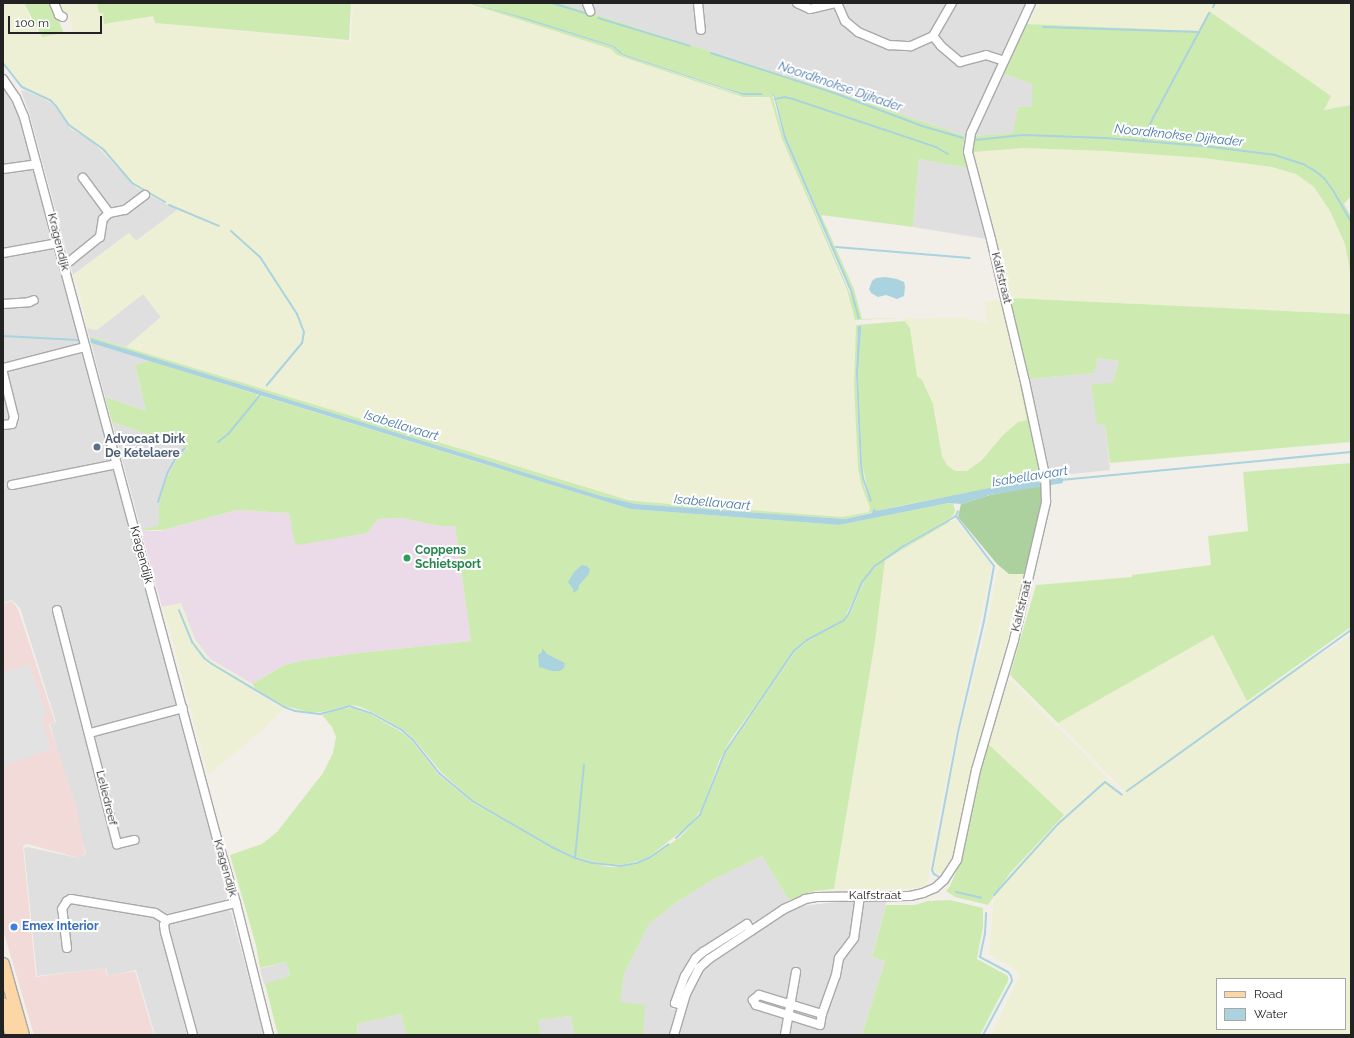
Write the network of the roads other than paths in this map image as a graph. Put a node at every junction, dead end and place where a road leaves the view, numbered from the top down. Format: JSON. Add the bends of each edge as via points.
{"nodes":[{"id":1,"x":54,"y":3,"type":"edge"},
{"id":2,"x":698,"y":3,"type":"edge"},
{"id":3,"x":796,"y":3,"type":"edge"},
{"id":4,"x":836,"y":3,"type":"edge"},
{"id":5,"x":952,"y":3,"type":"edge"},
{"id":6,"x":1031,"y":3,"type":"edge"},
{"id":7,"x":62,"y":17,"type":"dead end"},
{"id":8,"x":700,"y":30,"type":"dead end"},
{"id":9,"x":933,"y":36,"type":"junction"},
{"id":10,"x":1004,"y":61,"type":"junction"},
{"id":11,"x":3,"y":79,"type":"edge"},
{"id":12,"x":37,"y":164,"type":"junction"},
{"id":13,"x":3,"y":169,"type":"edge"},
{"id":14,"x":83,"y":178,"type":"dead end"},
{"id":15,"x":145,"y":195,"type":"dead end"},
{"id":16,"x":109,"y":213,"type":"junction"},
{"id":17,"x":58,"y":243,"type":"junction"},
{"id":18,"x":3,"y":253,"type":"edge"},
{"id":19,"x":64,"y":263,"type":"junction"},
{"id":20,"x":34,"y":300,"type":"dead end"},
{"id":21,"x":3,"y":304,"type":"edge"},
{"id":22,"x":85,"y":347,"type":"junction"},
{"id":23,"x":3,"y":368,"type":"edge"},
{"id":24,"x":3,"y":373,"type":"edge"},
{"id":25,"x":3,"y":425,"type":"edge"},
{"id":26,"x":117,"y":464,"type":"junction"},
{"id":27,"x":12,"y":485,"type":"dead end"},
{"id":28,"x":57,"y":610,"type":"dead end"},
{"id":29,"x":183,"y":708,"type":"junction"},
{"id":30,"x":90,"y":733,"type":"junction"},
{"id":31,"x":135,"y":840,"type":"dead end"},
{"id":32,"x":860,"y":896,"type":"junction"},
{"id":33,"x":236,"y":903,"type":"junction"},
{"id":34,"x":166,"y":920,"type":"junction"},
{"id":35,"x":67,"y":948,"type":"dead end"},
{"id":36,"x":3,"y":964,"type":"edge"},
{"id":37,"x":796,"y":972,"type":"dead end"},
{"id":38,"x":3,"y":1004,"type":"edge"},
{"id":39,"x":790,"y":1004,"type":"junction"},
{"id":40,"x":822,"y":1014,"type":"junction"},
{"id":41,"x":789,"y":1016,"type":"junction"},
{"id":42,"x":12,"y":1035,"type":"edge"},
{"id":43,"x":23,"y":1035,"type":"edge"},
{"id":44,"x":193,"y":1035,"type":"edge"},
{"id":45,"x":269,"y":1035,"type":"edge"},
{"id":46,"x":674,"y":1035,"type":"edge"},
{"id":47,"x":785,"y":1035,"type":"edge"}],
"edges":[{"from":1,"to":7,"type":"street"},
{"from":2,"to":8,"type":"street"},
{"from":3,"to":4,"type":"street","via":[[810,9]]},
{"from":4,"to":9,"type":"street","via":[[846,21],[858,32],[889,45],[911,46]]},
{"from":5,"to":9,"type":"street"},
{"from":6,"to":10,"type":"street","name":"Kalfstraat"},
{"from":9,"to":10,"type":"street","via":[[960,62],[986,55]]},
{"from":10,"to":32,"type":"street","name":"Kalfstraat","via":[[971,133],[968,152],[1006,297],[1045,475],[1044,515],[1014,640],[976,770],[954,867],[939,885],[923,893],[910,896]]},
{"from":11,"to":12,"type":"street","name":"Kragendijk","via":[[21,108]]},
{"from":12,"to":13,"type":"street"},
{"from":12,"to":17,"type":"street","name":"Kragendijk"},
{"from":14,"to":16,"type":"street"},
{"from":15,"to":16,"type":"street","via":[[125,210]]},
{"from":16,"to":19,"type":"street","via":[[103,219],[100,238]]},
{"from":17,"to":18,"type":"street"},
{"from":17,"to":19,"type":"street","name":"Kragendijk"},
{"from":19,"to":22,"type":"street","name":"Kragendijk"},
{"from":20,"to":21,"type":"street"},
{"from":22,"to":23,"type":"street"},
{"from":22,"to":26,"type":"street","name":"Kragendijk"},
{"from":24,"to":25,"type":"street","via":[[14,417],[12,424]]},
{"from":26,"to":27,"type":"street"},
{"from":26,"to":29,"type":"street","name":"Kragendijk"},
{"from":28,"to":30,"type":"street","name":"Leliedreef"},
{"from":29,"to":30,"type":"street"},
{"from":29,"to":33,"type":"street","name":"Kragendijk"},
{"from":30,"to":31,"type":"street","name":"Leliedreef","via":[[117,844]]},
{"from":32,"to":40,"type":"street","via":[[854,938],[839,958],[836,975]]},
{"from":32,"to":46,"type":"street","name":"Kalfstraat","via":[[805,899],[784,909],[751,931],[747,924],[702,952],[685,976],[675,1002],[682,1005]]},
{"from":33,"to":34,"type":"street"},
{"from":33,"to":45,"type":"street","name":"Kragendijk"},
{"from":34,"to":35,"type":"street","via":[[155,913],[79,900],[67,901],[62,909]]},
{"from":34,"to":44,"type":"street","via":[[165,932]]},
{"from":36,"to":43,"type":"main road"},
{"from":37,"to":39,"type":"street"},
{"from":38,"to":42,"type":"main road"},
{"from":39,"to":40,"type":"street"},
{"from":39,"to":41,"type":"street"},
{"from":39,"to":41,"type":"street","via":[[759,995],[753,1000],[756,1005]]},
{"from":40,"to":41,"type":"street","via":[[820,1025]]},
{"from":41,"to":47,"type":"street"}]}
